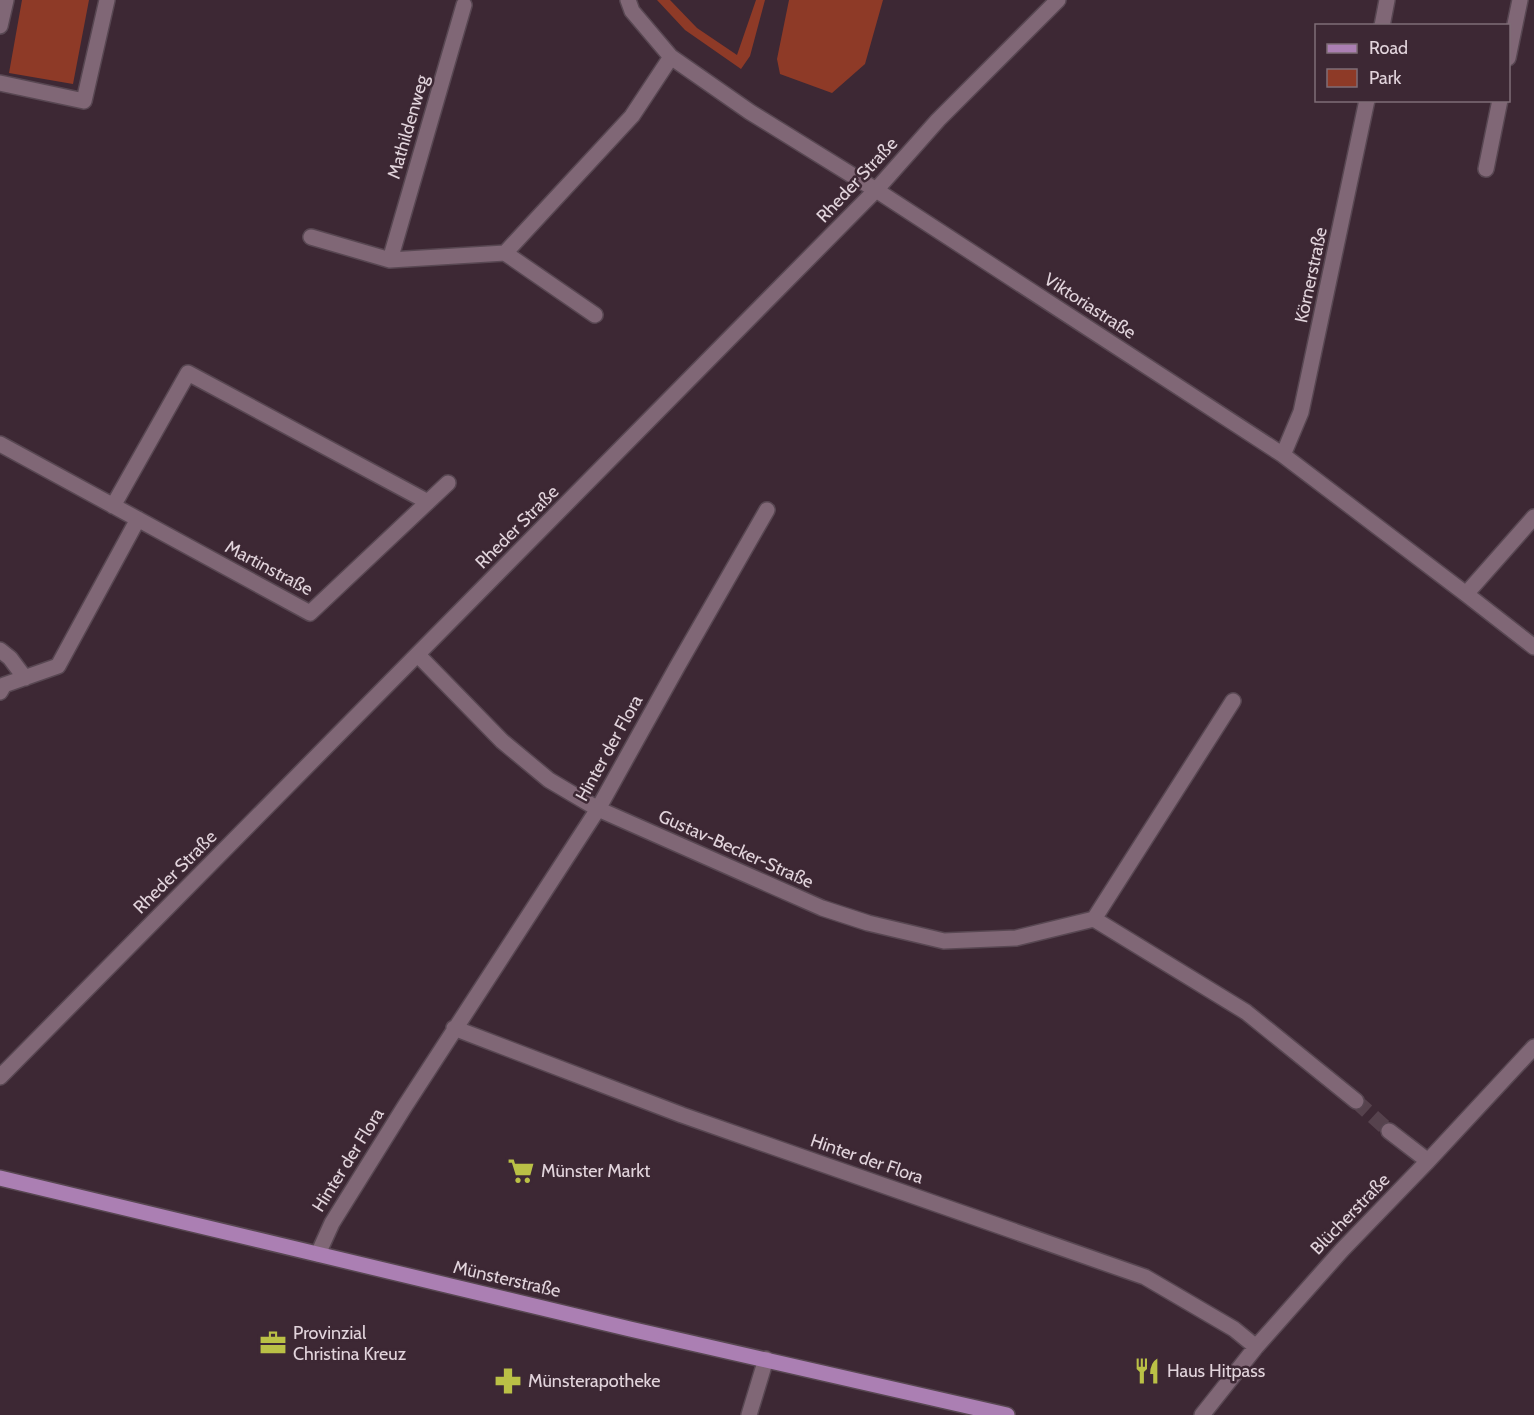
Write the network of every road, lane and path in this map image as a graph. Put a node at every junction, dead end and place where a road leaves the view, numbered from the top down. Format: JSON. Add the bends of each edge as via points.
{"nodes":[{"id":1,"x":6,"y":0,"type":"edge"},
{"id":2,"x":107,"y":0,"type":"edge"},
{"id":3,"x":628,"y":0,"type":"edge"},
{"id":4,"x":1058,"y":0,"type":"edge"},
{"id":5,"x":1387,"y":0,"type":"edge"},
{"id":6,"x":1520,"y":0,"type":"edge"},
{"id":7,"x":464,"y":5,"type":"dead end"},
{"id":8,"x":1382,"y":24,"type":"edge"},
{"id":9,"x":0,"y":26,"type":"edge"},
{"id":10,"x":1510,"y":53,"type":"edge"},
{"id":11,"x":671,"y":57,"type":"junction"},
{"id":12,"x":0,"y":83,"type":"edge"},
{"id":13,"x":1367,"y":102,"type":"edge"},
{"id":14,"x":1500,"y":102,"type":"edge"},
{"id":15,"x":1486,"y":169,"type":"dead end"},
{"id":16,"x":876,"y":190,"type":"junction"},
{"id":17,"x":311,"y":237,"type":"dead end"},
{"id":18,"x":505,"y":253,"type":"junction"},
{"id":19,"x":390,"y":261,"type":"junction"},
{"id":20,"x":595,"y":315,"type":"dead end"},
{"id":21,"x":0,"y":444,"type":"edge"},
{"id":22,"x":1283,"y":455,"type":"junction"},
{"id":23,"x":448,"y":483,"type":"dead end"},
{"id":24,"x":428,"y":502,"type":"junction"},
{"id":25,"x":113,"y":506,"type":"junction"},
{"id":26,"x":767,"y":510,"type":"dead end"},
{"id":27,"x":1534,"y":518,"type":"edge"},
{"id":28,"x":138,"y":519,"type":"junction"},
{"id":29,"x":1466,"y":594,"type":"junction"},
{"id":30,"x":1534,"y":647,"type":"edge"},
{"id":31,"x":0,"y":650,"type":"edge"},
{"id":32,"x":418,"y":655,"type":"junction"},
{"id":33,"x":25,"y":678,"type":"junction"},
{"id":34,"x":0,"y":692,"type":"edge"},
{"id":35,"x":1233,"y":702,"type":"dead end"},
{"id":36,"x":598,"y":809,"type":"junction"},
{"id":37,"x":1094,"y":919,"type":"junction"},
{"id":38,"x":454,"y":1028,"type":"junction"},
{"id":39,"x":1534,"y":1047,"type":"edge"},
{"id":40,"x":0,"y":1077,"type":"edge"},
{"id":41,"x":1356,"y":1101,"type":"tunnel mouth"},
{"id":42,"x":1389,"y":1131,"type":"tunnel mouth"},
{"id":43,"x":1428,"y":1161,"type":"junction"},
{"id":44,"x":0,"y":1178,"type":"edge"},
{"id":45,"x":318,"y":1254,"type":"junction"},
{"id":46,"x":1256,"y":1347,"type":"junction"},
{"id":47,"x":766,"y":1359,"type":"junction"},
{"id":48,"x":750,"y":1415,"type":"edge"},
{"id":49,"x":1007,"y":1415,"type":"edge"},
{"id":50,"x":1202,"y":1415,"type":"edge"}],
"edges":[{"from":1,"to":9,"type":"street"},
{"from":2,"to":12,"type":"street","via":[[84,101]]},
{"from":3,"to":11,"type":"street","name":"Viktoriastraße","via":[[632,11]]},
{"from":4,"to":16,"type":"street","name":"Rheder Straße","via":[[938,120]]},
{"from":5,"to":8,"type":"street"},
{"from":6,"to":10,"type":"street"},
{"from":7,"to":19,"type":"street","name":"Mathildenweg"},
{"from":11,"to":16,"type":"street","name":"Viktoriastraße","via":[[750,112]]},
{"from":11,"to":18,"type":"street","via":[[632,116]]},
{"from":13,"to":22,"type":"street","name":"Körnerstraße","via":[[1301,412]]},
{"from":14,"to":15,"type":"street"},
{"from":16,"to":22,"type":"street","name":"Viktoriastraße"},
{"from":16,"to":32,"type":"street","name":"Rheder Straße"},
{"from":17,"to":19,"type":"street"},
{"from":18,"to":19,"type":"street"},
{"from":18,"to":20,"type":"street"},
{"from":21,"to":25,"type":"street","name":"Martinstraße"},
{"from":22,"to":29,"type":"street","name":"Viktoriastraße"},
{"from":23,"to":24,"type":"street","name":"Martinstraße"},
{"from":24,"to":25,"type":"street","via":[[188,373]]},
{"from":24,"to":28,"type":"street","name":"Martinstraße","via":[[310,613]]},
{"from":25,"to":28,"type":"street","name":"Martinstraße"},
{"from":26,"to":36,"type":"street","name":"Hinter der Flora"},
{"from":27,"to":29,"type":"street"},
{"from":28,"to":33,"type":"street","via":[[58,666]]},
{"from":29,"to":30,"type":"street","name":"Viktoriastraße"},
{"from":31,"to":33,"type":"street"},
{"from":32,"to":36,"type":"street","name":"Gustav-Becker-Straße","via":[[502,741],[549,780]]},
{"from":32,"to":40,"type":"street","name":"Rheder Straße"},
{"from":33,"to":34,"type":"street","via":[[3,685]]},
{"from":35,"to":37,"type":"street"},
{"from":36,"to":37,"type":"street","name":"Gustav-Becker-Straße","via":[[822,908],[944,941],[1016,938]]},
{"from":36,"to":38,"type":"street","name":"Hinter der Flora"},
{"from":37,"to":41,"type":"street","via":[[1246,1012]]},
{"from":38,"to":45,"type":"street","name":"Hinter der Flora","via":[[332,1223]]},
{"from":38,"to":46,"type":"street","name":"Hinter der Flora","via":[[682,1115],[1145,1277],[1234,1329]]},
{"from":39,"to":43,"type":"street","name":"Blücherstraße"},
{"from":42,"to":43,"type":"street"},
{"from":43,"to":46,"type":"street","name":"Blücherstraße","via":[[1341,1250]]},
{"from":44,"to":45,"type":"main road","name":"Münsterstraße"},
{"from":45,"to":47,"type":"main road","name":"Münsterstraße"},
{"from":46,"to":50,"type":"street","name":"Blücherstraße"},
{"from":47,"to":48,"type":"street"},
{"from":47,"to":49,"type":"main road","name":"Münsterstraße"}]}
